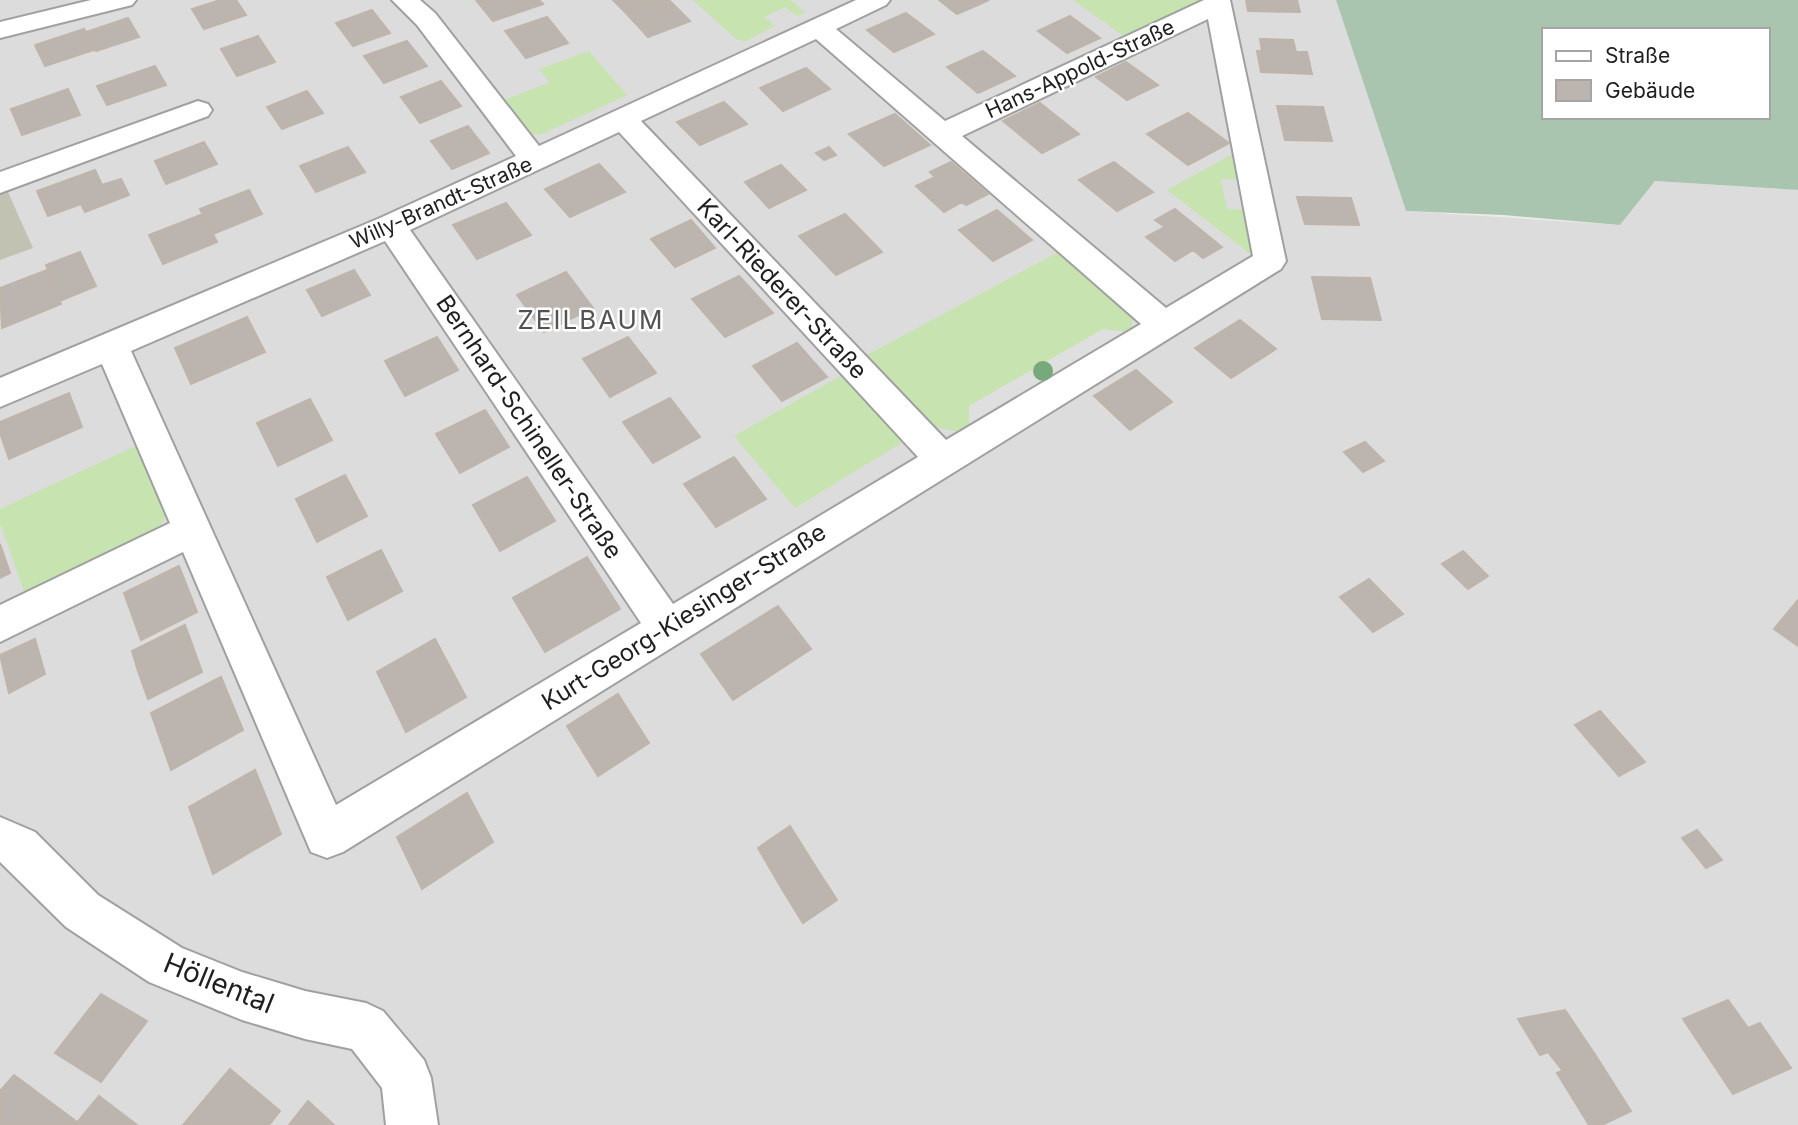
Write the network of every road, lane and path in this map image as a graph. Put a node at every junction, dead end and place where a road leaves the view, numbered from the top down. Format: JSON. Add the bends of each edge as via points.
{"nodes":[{"id":1,"x":123,"y":0,"type":"edge"},
{"id":2,"x":405,"y":0,"type":"edge"},
{"id":3,"x":877,"y":0,"type":"edge"},
{"id":4,"x":1218,"y":2,"type":"edge"},
{"id":5,"x":818,"y":27,"type":"junction"},
{"id":6,"x":0,"y":30,"type":"edge"},
{"id":7,"x":198,"y":110,"type":"dead end"},
{"id":8,"x":623,"y":119,"type":"junction"},
{"id":9,"x":942,"y":134,"type":"junction"},
{"id":10,"x":535,"y":161,"type":"junction"},
{"id":11,"x":0,"y":183,"type":"edge"},
{"id":12,"x":391,"y":226,"type":"junction"},
{"id":13,"x":1164,"y":325,"type":"junction"},
{"id":14,"x":112,"y":347,"type":"junction"},
{"id":15,"x":0,"y":393,"type":"edge"},
{"id":16,"x":942,"y":459,"type":"junction"},
{"id":17,"x":194,"y":529,"type":"junction"},
{"id":18,"x":0,"y":624,"type":"edge"},
{"id":19,"x":667,"y":628,"type":"junction"},
{"id":20,"x":0,"y":839,"type":"edge"},
{"id":21,"x":412,"y":1125,"type":"edge"}],
"edges":[{"from":1,"to":6,"type":"street"},
{"from":2,"to":10,"type":"street","via":[[426,19]]},
{"from":3,"to":5,"type":"street","name":"Willy-Brandt-Straße"},
{"from":4,"to":9,"type":"street","name":"Hans-Appold-Straße"},
{"from":4,"to":13,"type":"street","name":"Kurt-Georg-Kiesinger-Straße","via":[[1270,261]]},
{"from":5,"to":8,"type":"street","name":"Willy-Brandt-Straße"},
{"from":5,"to":9,"type":"street"},
{"from":7,"to":11,"type":"street"},
{"from":8,"to":10,"type":"street","name":"Willy-Brandt-Straße"},
{"from":8,"to":16,"type":"street","name":"Karl-Riederer-Straße"},
{"from":9,"to":13,"type":"street"},
{"from":10,"to":12,"type":"street","name":"Willy-Brandt-Straße"},
{"from":12,"to":14,"type":"street","name":"Willy-Brandt-Straße"},
{"from":12,"to":19,"type":"street","name":"Bernhard-Schineller-Straße"},
{"from":13,"to":16,"type":"street","name":"Kurt-Georg-Kiesinger-Straße"},
{"from":14,"to":15,"type":"street","name":"Willy-Brandt-Straße"},
{"from":14,"to":17,"type":"street","name":"Kurt-Georg-Kiesinger-Straße"},
{"from":16,"to":19,"type":"street","name":"Kurt-Georg-Kiesinger-Straße"},
{"from":17,"to":18,"type":"street"},
{"from":17,"to":19,"type":"street","name":"Kurt-Georg-Kiesinger-Straße","via":[[327,836]]},
{"from":20,"to":21,"type":"street","name":"Höllental","via":[[19,848],[82,911],[166,965],[242,996],[366,1028],[406,1078]]}]}
